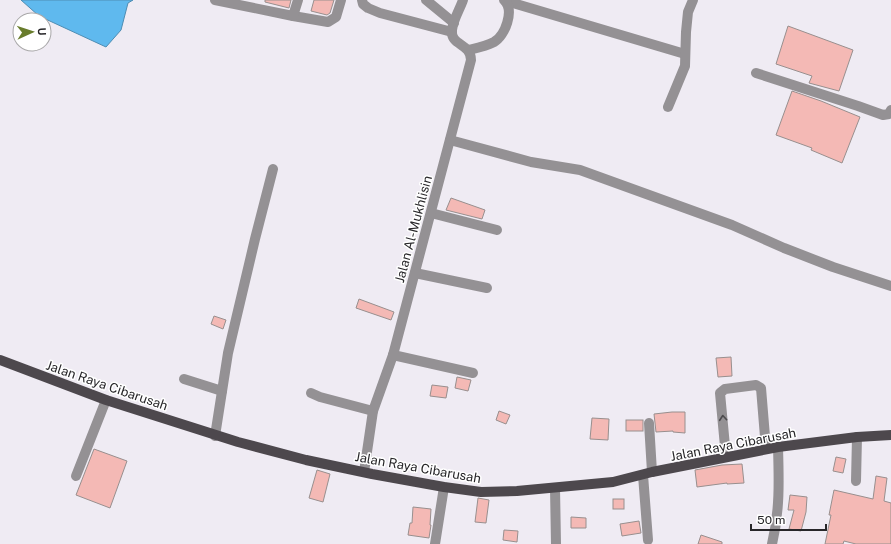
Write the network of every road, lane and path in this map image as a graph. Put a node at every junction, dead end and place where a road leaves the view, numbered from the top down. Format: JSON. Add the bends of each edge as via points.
{"nodes":[{"id":1,"x":298,"y":0,"type":"edge"},
{"id":2,"x":341,"y":0,"type":"edge"},
{"id":3,"x":362,"y":0,"type":"edge"},
{"id":4,"x":426,"y":0,"type":"edge"},
{"id":5,"x":463,"y":0,"type":"edge"},
{"id":6,"x":693,"y":0,"type":"edge"},
{"id":7,"x":220,"y":1,"type":"edge"},
{"id":8,"x":505,"y":1,"type":"edge"},
{"id":9,"x":258,"y":4,"type":"edge"},
{"id":10,"x":293,"y":16,"type":"junction"},
{"id":11,"x":453,"y":27,"type":"junction"},
{"id":12,"x":469,"y":50,"type":"junction"},
{"id":13,"x":685,"y":54,"type":"junction"},
{"id":14,"x":756,"y":73,"type":"dead end"},
{"id":15,"x":668,"y":107,"type":"dead end"},
{"id":16,"x":891,"y":110,"type":"edge"},
{"id":17,"x":450,"y":140,"type":"junction"},
{"id":18,"x":273,"y":169,"type":"dead end"},
{"id":19,"x":432,"y":213,"type":"junction"},
{"id":20,"x":497,"y":230,"type":"dead end"},
{"id":21,"x":415,"y":273,"type":"junction"},
{"id":22,"x":891,"y":286,"type":"edge"},
{"id":23,"x":487,"y":288,"type":"dead end"},
{"id":24,"x":393,"y":355,"type":"junction"},
{"id":25,"x":0,"y":360,"type":"edge"},
{"id":26,"x":473,"y":373,"type":"dead end"},
{"id":27,"x":184,"y":379,"type":"dead end"},
{"id":28,"x":222,"y":390,"type":"junction"},
{"id":29,"x":311,"y":393,"type":"dead end"},
{"id":30,"x":106,"y":400,"type":"junction"},
{"id":31,"x":373,"y":411,"type":"junction"},
{"id":32,"x":649,"y":422,"type":"dead end"},
{"id":33,"x":891,"y":434,"type":"edge"},
{"id":34,"x":215,"y":436,"type":"junction"},
{"id":35,"x":857,"y":437,"type":"junction"},
{"id":36,"x":778,"y":447,"type":"junction"},
{"id":37,"x":766,"y":449,"type":"junction"},
{"id":38,"x":726,"y":457,"type":"junction"},
{"id":39,"x":364,"y":472,"type":"junction"},
{"id":40,"x":648,"y":474,"type":"junction"},
{"id":41,"x":76,"y":476,"type":"dead end"},
{"id":42,"x":856,"y":481,"type":"dead end"},
{"id":43,"x":444,"y":487,"type":"junction"},
{"id":44,"x":554,"y":488,"type":"junction"},
{"id":45,"x":648,"y":540,"type":"dead end"},
{"id":46,"x":435,"y":544,"type":"edge"},
{"id":47,"x":556,"y":544,"type":"edge"},
{"id":48,"x":772,"y":544,"type":"edge"}],
"edges":[{"from":1,"to":10,"type":"street"},
{"from":2,"to":10,"type":"street","via":[[336,17],[328,22]]},
{"from":3,"to":11,"type":"street","via":[[368,8],[380,13]]},
{"from":4,"to":11,"type":"street"},
{"from":5,"to":11,"type":"street"},
{"from":6,"to":13,"type":"street","via":[[688,12]]},
{"from":7,"to":9,"type":"street"},
{"from":8,"to":12,"type":"street","via":[[509,8],[509,16],[501,35],[495,42]]},
{"from":8,"to":13,"type":"street"},
{"from":9,"to":10,"type":"street"},
{"from":11,"to":12,"type":"street","via":[[453,38]]},
{"from":12,"to":17,"type":"street","name":"Jalan Al-Mukhlisin","via":[[471,60]]},
{"from":13,"to":15,"type":"street","via":[[685,66]]},
{"from":14,"to":16,"type":"street","via":[[884,115],[889,114]]},
{"from":17,"to":19,"type":"street","name":"Jalan Al-Mukhlisin"},
{"from":17,"to":22,"type":"street","via":[[531,162],[580,170],[732,225],[833,267]]},
{"from":18,"to":28,"type":"street","via":[[228,353]]},
{"from":19,"to":20,"type":"street"},
{"from":19,"to":21,"type":"street","name":"Jalan Al-Mukhlisin"},
{"from":21,"to":23,"type":"street"},
{"from":21,"to":24,"type":"street","name":"Jalan Al-Mukhlisin"},
{"from":24,"to":26,"type":"street"},
{"from":24,"to":31,"type":"street","name":"Jalan Al-Mukhlisin"},
{"from":25,"to":30,"type":"main road","name":"Jalan Raya Cibarusah"},
{"from":27,"to":28,"type":"street"},
{"from":28,"to":34,"type":"street"},
{"from":29,"to":31,"type":"street"},
{"from":30,"to":34,"type":"main road","name":"Jalan Raya Cibarusah"},
{"from":30,"to":41,"type":"street"},
{"from":31,"to":39,"type":"street","name":"Jalan Al-Mukhlisin"},
{"from":32,"to":40,"type":"street"},
{"from":33,"to":35,"type":"main road","name":"Jalan Raya Cibarusah"},
{"from":34,"to":39,"type":"main road","name":"Jalan Raya Cibarusah"},
{"from":35,"to":36,"type":"main road","name":"Jalan Raya Cibarusah"},
{"from":35,"to":42,"type":"street"},
{"from":36,"to":37,"type":"main road","name":"Jalan Raya Cibarusah"},
{"from":36,"to":48,"type":"street","via":[[780,489]]},
{"from":37,"to":38,"type":"main road","name":"Jalan Raya Cibarusah"},
{"from":38,"to":37,"type":"street","one_way":true,"via":[[720,393],[725,389],[756,385],[761,388]]},
{"from":38,"to":40,"type":"main road","name":"Jalan Raya Cibarusah"},
{"from":39,"to":43,"type":"main road","name":"Jalan Raya Cibarusah"},
{"from":40,"to":44,"type":"main road","name":"Jalan Raya Cibarusah","via":[[613,482]]},
{"from":40,"to":45,"type":"street"},
{"from":43,"to":44,"type":"main road","name":"Jalan Raya Cibarusah","via":[[486,492]]},
{"from":43,"to":46,"type":"street"},
{"from":44,"to":47,"type":"street"}]}
